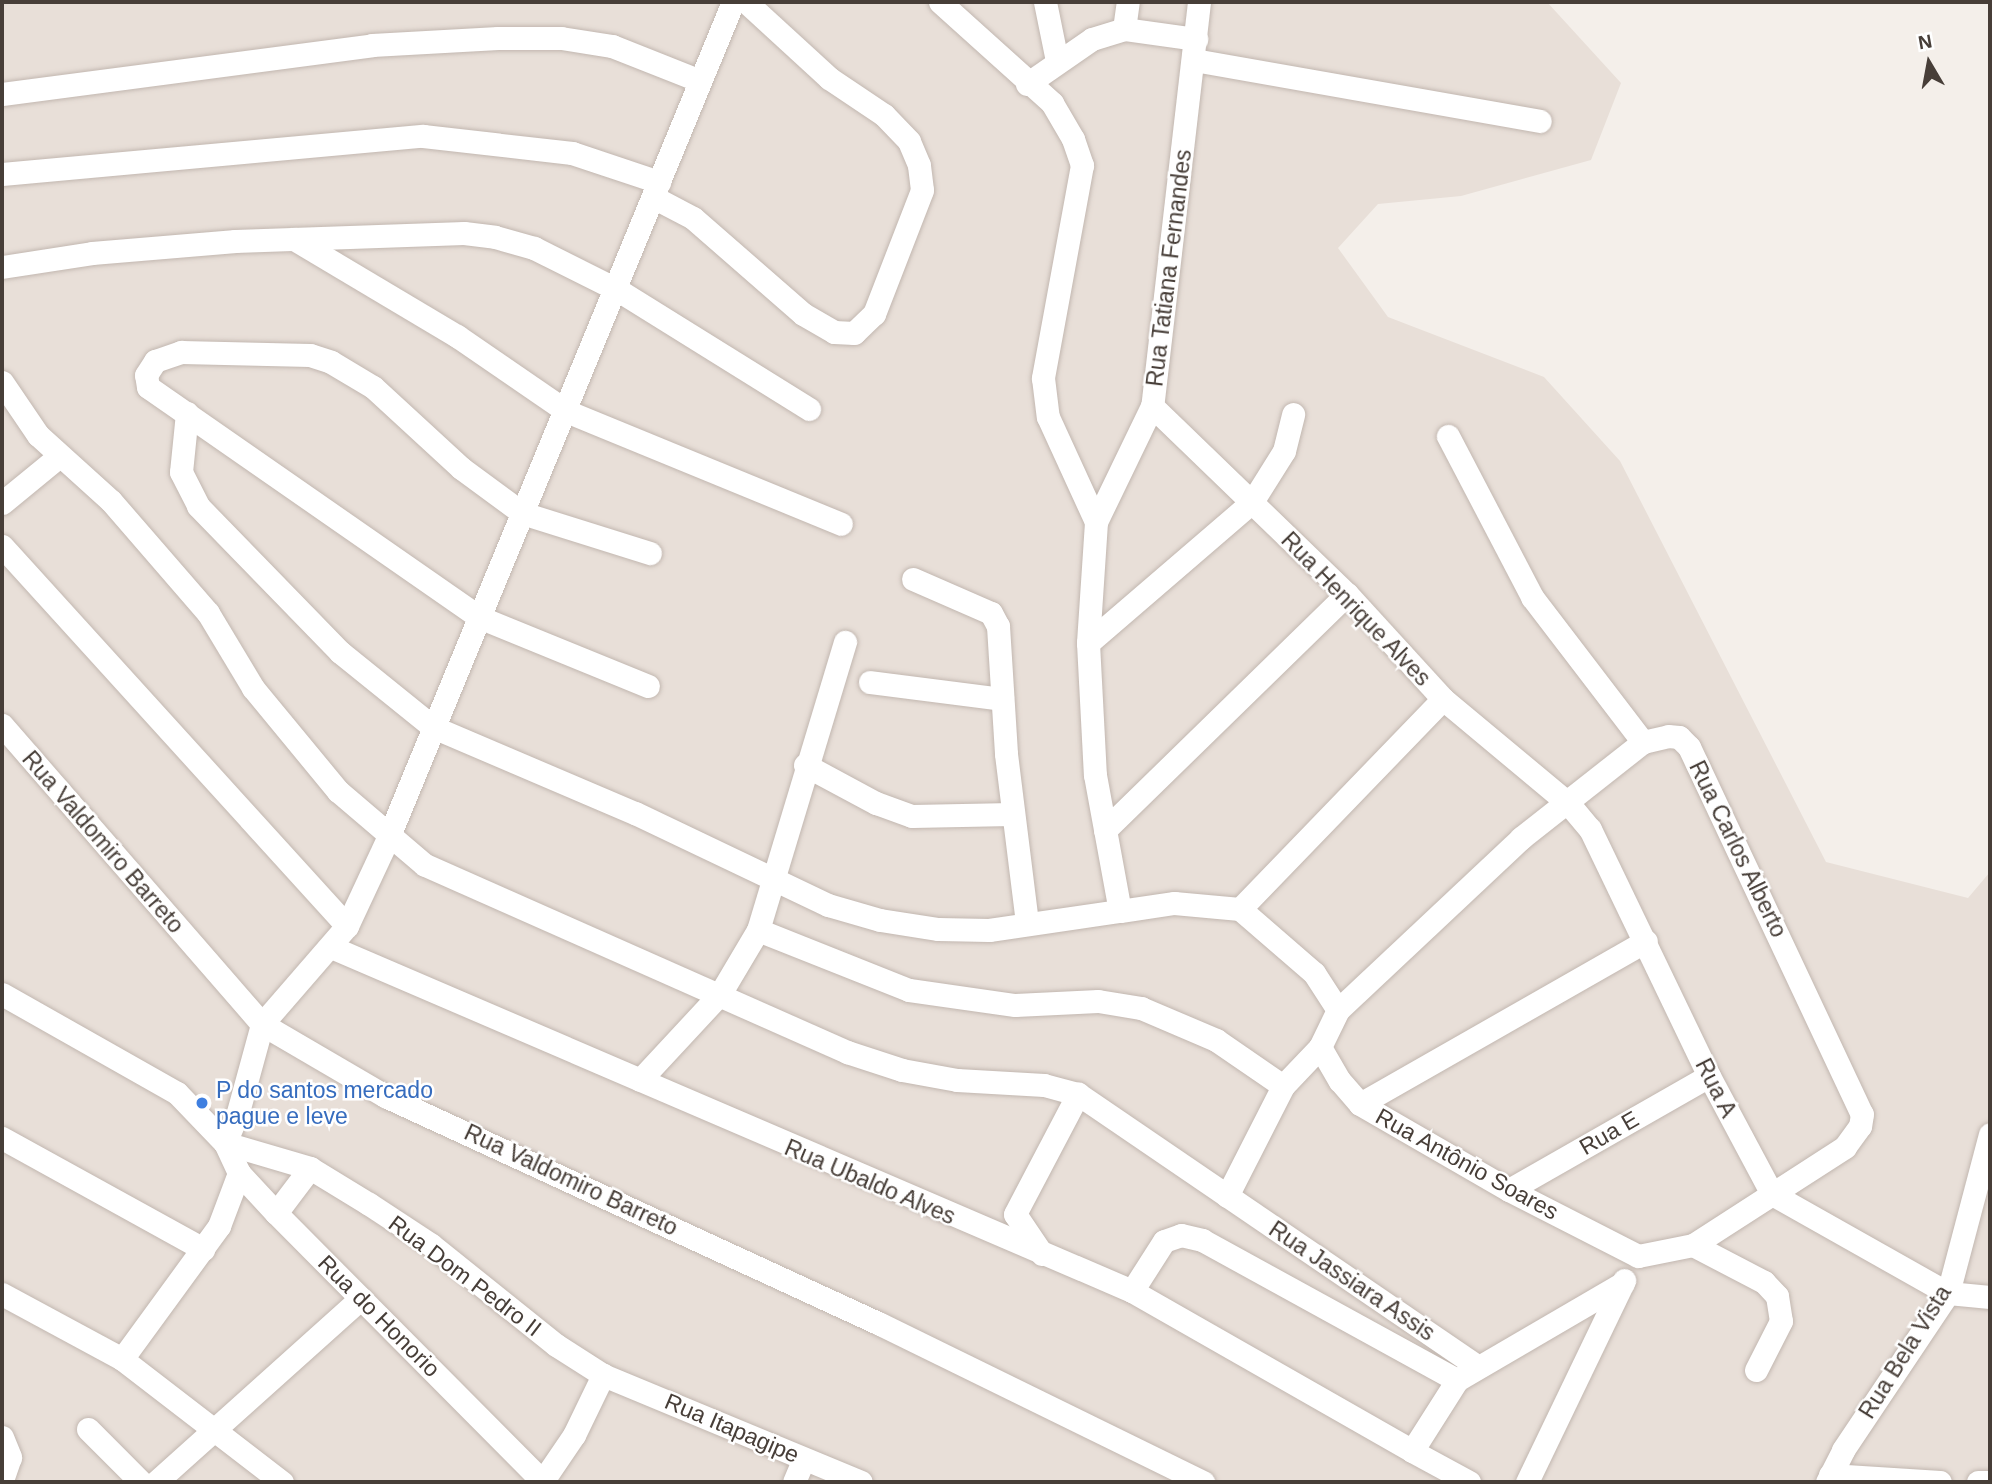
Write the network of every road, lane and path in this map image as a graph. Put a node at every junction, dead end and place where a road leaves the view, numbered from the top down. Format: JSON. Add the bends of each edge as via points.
{"nodes":[{"id":1,"x":733,"y":2,"type":"edge"},
{"id":2,"x":746,"y":2,"type":"edge"},
{"id":3,"x":940,"y":2,"type":"edge"},
{"id":4,"x":1045,"y":2,"type":"edge"},
{"id":5,"x":1128,"y":2,"type":"edge"},
{"id":6,"x":1199,"y":2,"type":"edge"},
{"id":7,"x":1124,"y":29,"type":"junction"},
{"id":8,"x":1195,"y":50,"type":"junction"},
{"id":9,"x":1056,"y":61,"type":"junction"},
{"id":10,"x":698,"y":80,"type":"junction"},
{"id":11,"x":1027,"y":84,"type":"junction"},
{"id":12,"x":2,"y":94,"type":"edge"},
{"id":13,"x":1540,"y":121,"type":"dead end"},
{"id":14,"x":2,"y":174,"type":"edge"},
{"id":15,"x":656,"y":190,"type":"junction"},
{"id":16,"x":294,"y":239,"type":"junction"},
{"id":17,"x":2,"y":267,"type":"edge"},
{"id":18,"x":618,"y":290,"type":"junction"},
{"id":19,"x":2,"y":382,"type":"edge"},
{"id":20,"x":1152,"y":406,"type":"junction"},
{"id":21,"x":809,"y":409,"type":"dead end"},
{"id":22,"x":566,"y":411,"type":"junction"},
{"id":23,"x":187,"y":412,"type":"junction"},
{"id":24,"x":1293,"y":414,"type":"dead end"},
{"id":25,"x":1448,"y":436,"type":"dead end"},
{"id":26,"x":58,"y":457,"type":"junction"},
{"id":27,"x":1252,"y":502,"type":"junction"},
{"id":28,"x":2,"y":503,"type":"edge"},
{"id":29,"x":522,"y":513,"type":"junction"},
{"id":30,"x":1096,"y":522,"type":"junction"},
{"id":31,"x":841,"y":524,"type":"dead end"},
{"id":32,"x":2,"y":546,"type":"edge"},
{"id":33,"x":650,"y":553,"type":"dead end"},
{"id":34,"x":913,"y":579,"type":"dead end"},
{"id":35,"x":1347,"y":594,"type":"junction"},
{"id":36,"x":479,"y":617,"type":"junction"},
{"id":37,"x":845,"y":642,"type":"dead end"},
{"id":38,"x":1088,"y":643,"type":"junction"},
{"id":39,"x":870,"y":682,"type":"dead end"},
{"id":40,"x":648,"y":686,"type":"dead end"},
{"id":41,"x":1002,"y":699,"type":"junction"},
{"id":42,"x":1443,"y":699,"type":"junction"},
{"id":43,"x":2,"y":725,"type":"edge"},
{"id":44,"x":433,"y":727,"type":"junction"},
{"id":45,"x":1643,"y":742,"type":"junction"},
{"id":46,"x":805,"y":765,"type":"junction"},
{"id":47,"x":1568,"y":803,"type":"junction"},
{"id":48,"x":1012,"y":814,"type":"junction"},
{"id":49,"x":1105,"y":830,"type":"junction"},
{"id":50,"x":389,"y":836,"type":"junction"},
{"id":51,"x":770,"y":879,"type":"junction"},
{"id":52,"x":1240,"y":909,"type":"junction"},
{"id":53,"x":1120,"y":911,"type":"junction"},
{"id":54,"x":1027,"y":922,"type":"junction"},
{"id":55,"x":347,"y":926,"type":"junction"},
{"id":56,"x":758,"y":930,"type":"junction"},
{"id":57,"x":1646,"y":940,"type":"junction"},
{"id":58,"x":331,"y":947,"type":"junction"},
{"id":59,"x":2,"y":994,"type":"edge"},
{"id":60,"x":720,"y":994,"type":"junction"},
{"id":61,"x":1338,"y":1010,"type":"junction"},
{"id":62,"x":262,"y":1024,"type":"junction"},
{"id":63,"x":1320,"y":1046,"type":"junction"},
{"id":64,"x":1709,"y":1076,"type":"junction"},
{"id":65,"x":640,"y":1080,"type":"junction"},
{"id":66,"x":1283,"y":1086,"type":"junction"},
{"id":67,"x":1078,"y":1094,"type":"junction"},
{"id":68,"x":1360,"y":1104,"type":"junction"},
{"id":69,"x":1990,"y":1134,"type":"edge"},
{"id":70,"x":2,"y":1138,"type":"edge"},
{"id":71,"x":225,"y":1143,"type":"junction"},
{"id":72,"x":310,"y":1168,"type":"junction"},
{"id":73,"x":239,"y":1173,"type":"junction"},
{"id":74,"x":1509,"y":1190,"type":"junction"},
{"id":75,"x":1772,"y":1194,"type":"junction"},
{"id":76,"x":1227,"y":1196,"type":"junction"},
{"id":77,"x":276,"y":1213,"type":"junction"},
{"id":78,"x":1693,"y":1245,"type":"junction"},
{"id":79,"x":202,"y":1249,"type":"junction"},
{"id":80,"x":1043,"y":1256,"type":"junction"},
{"id":81,"x":1638,"y":1256,"type":"junction"},
{"id":82,"x":1623,"y":1283,"type":"junction"},
{"id":83,"x":1132,"y":1291,"type":"junction"},
{"id":84,"x":1948,"y":1293,"type":"junction"},
{"id":85,"x":2,"y":1294,"type":"edge"},
{"id":86,"x":1990,"y":1297,"type":"edge"},
{"id":87,"x":361,"y":1298,"type":"junction"},
{"id":88,"x":122,"y":1359,"type":"junction"},
{"id":89,"x":1476,"y":1366,"type":"junction"},
{"id":90,"x":1756,"y":1370,"type":"dead end"},
{"id":91,"x":603,"y":1375,"type":"junction"},
{"id":92,"x":1457,"y":1380,"type":"junction"},
{"id":93,"x":88,"y":1429,"type":"dead end"},
{"id":94,"x":210,"y":1429,"type":"junction"},
{"id":95,"x":2,"y":1437,"type":"edge"},
{"id":96,"x":1404,"y":1447,"type":"junction"},
{"id":97,"x":804,"y":1458,"type":"junction"},
{"id":98,"x":1828,"y":1479,"type":"edge"},
{"id":99,"x":2,"y":1480,"type":"edge"},
{"id":100,"x":1883,"y":1480,"type":"edge"},
{"id":101,"x":141,"y":1482,"type":"edge"},
{"id":102,"x":156,"y":1482,"type":"edge"},
{"id":103,"x":282,"y":1482,"type":"edge"},
{"id":104,"x":543,"y":1482,"type":"edge"},
{"id":105,"x":794,"y":1482,"type":"edge"},
{"id":106,"x":861,"y":1482,"type":"edge"},
{"id":107,"x":1203,"y":1482,"type":"edge"},
{"id":108,"x":1469,"y":1482,"type":"edge"},
{"id":109,"x":1527,"y":1482,"type":"edge"},
{"id":110,"x":1940,"y":1482,"type":"edge"},
{"id":111,"x":1978,"y":1482,"type":"edge"},
{"id":112,"x":1990,"y":1482,"type":"edge"}],
"edges":[{"from":1,"to":10,"type":"street"},
{"from":2,"to":15,"type":"street","via":[[829,78],[884,115],[909,141],[919,165],[922,190],[874,314],[854,333],[834,331],[803,314]]},
{"from":3,"to":11,"type":"street"},
{"from":4,"to":9,"type":"street"},
{"from":5,"to":7,"type":"street"},
{"from":6,"to":8,"type":"street","name":"Rua Tatiana Fernandes"},
{"from":7,"to":8,"type":"street"},
{"from":7,"to":9,"type":"street","via":[[1093,39]]},
{"from":8,"to":13,"type":"street"},
{"from":8,"to":20,"type":"street","name":"Rua Tatiana Fernandes"},
{"from":9,"to":11,"type":"street"},
{"from":10,"to":12,"type":"street","via":[[612,46],[561,38],[498,38],[372,45]]},
{"from":10,"to":15,"type":"street"},
{"from":11,"to":30,"type":"street","via":[[1052,103],[1083,165],[1043,378],[1048,417]]},
{"from":14,"to":15,"type":"street","via":[[423,136],[572,153]]},
{"from":15,"to":18,"type":"street"},
{"from":16,"to":17,"type":"street","via":[[92,253]]},
{"from":16,"to":18,"type":"street","via":[[464,233],[495,237],[534,248]]},
{"from":16,"to":22,"type":"street","via":[[457,335]]},
{"from":18,"to":21,"type":"street"},
{"from":18,"to":22,"type":"street"},
{"from":19,"to":26,"type":"street"},
{"from":20,"to":27,"type":"street","name":"Rua Henrique Alves"},
{"from":20,"to":30,"type":"street","name":"Rua Tatiana Fernandes"},
{"from":22,"to":29,"type":"street"},
{"from":22,"to":31,"type":"street"},
{"from":23,"to":29,"type":"street","via":[[148,387],[146,374],[162,358],[220,351],[310,355],[373,387],[461,468]]},
{"from":23,"to":36,"type":"street"},
{"from":23,"to":44,"type":"street","via":[[181,472],[198,506],[340,652]]},
{"from":24,"to":27,"type":"street","via":[[1284,451]]},
{"from":25,"to":45,"type":"street","via":[[1532,597]]},
{"from":26,"to":28,"type":"street"},
{"from":26,"to":50,"type":"street","via":[[144,536],[208,613],[253,688],[295,742],[338,791]]},
{"from":27,"to":35,"type":"street","name":"Rua Henrique Alves"},
{"from":27,"to":38,"type":"street"},
{"from":29,"to":33,"type":"street"},
{"from":29,"to":36,"type":"street"},
{"from":30,"to":38,"type":"street"},
{"from":32,"to":55,"type":"street"},
{"from":34,"to":41,"type":"street","via":[[991,613],[1000,634]]},
{"from":35,"to":42,"type":"street","name":"Rua Henrique Alves"},
{"from":35,"to":49,"type":"street"},
{"from":36,"to":40,"type":"street"},
{"from":36,"to":44,"type":"street"},
{"from":37,"to":46,"type":"street"},
{"from":38,"to":49,"type":"street","via":[[1095,775]]},
{"from":39,"to":41,"type":"street"},
{"from":41,"to":48,"type":"street"},
{"from":42,"to":47,"type":"street","name":"Rua Henrique Alves"},
{"from":42,"to":52,"type":"street"},
{"from":43,"to":62,"type":"street","name":"Rua Valdomiro Barreto"},
{"from":44,"to":50,"type":"street"},
{"from":44,"to":51,"type":"street","via":[[635,813]]},
{"from":45,"to":47,"type":"street"},
{"from":45,"to":75,"type":"street","name":"Rua Carlos Alberto","via":[[1679,737],[1689,747],[1858,1098],[1860,1126],[1844,1147]]},
{"from":46,"to":48,"type":"street","via":[[876,803],[912,816]]},
{"from":46,"to":51,"type":"street"},
{"from":47,"to":57,"type":"street","name":"Rua A","via":[[1606,856]]},
{"from":47,"to":61,"type":"street","via":[[1521,838]]},
{"from":48,"to":54,"type":"street"},
{"from":49,"to":53,"type":"street"},
{"from":50,"to":55,"type":"street"},
{"from":50,"to":60,"type":"street","via":[[425,865]]},
{"from":51,"to":54,"type":"street","via":[[828,905],[892,922],[989,930]]},
{"from":51,"to":56,"type":"street"},
{"from":52,"to":53,"type":"street","via":[[1174,903]]},
{"from":52,"to":61,"type":"street","via":[[1314,973]]},
{"from":53,"to":54,"type":"street"},
{"from":55,"to":58,"type":"street"},
{"from":56,"to":60,"type":"street"},
{"from":56,"to":66,"type":"street","via":[[909,989],[1014,1005],[1098,1001],[1141,1008],[1216,1040]]},
{"from":57,"to":64,"type":"street","name":"Rua A"},
{"from":57,"to":68,"type":"street"},
{"from":58,"to":62,"type":"street"},
{"from":58,"to":65,"type":"street","name":"Rua Ubaldo Alves"},
{"from":59,"to":71,"type":"street","name":"Rua Dom Pedro II","via":[[177,1093]]},
{"from":60,"to":65,"type":"street"},
{"from":60,"to":67,"type":"street","via":[[847,1052],[902,1070]]},
{"from":61,"to":63,"type":"street"},
{"from":62,"to":71,"type":"street"},
{"from":62,"to":107,"type":"street","name":"Rua Valdomiro Barreto","via":[[385,1096],[880,1324]]},
{"from":63,"to":66,"type":"street"},
{"from":63,"to":68,"type":"street","name":"Rua Antônio Soares"},
{"from":64,"to":74,"type":"street","name":"Rua E"},
{"from":64,"to":75,"type":"street","name":"Rua A"},
{"from":65,"to":80,"type":"street","name":"Rua Ubaldo Alves"},
{"from":66,"to":76,"type":"street"},
{"from":67,"to":76,"type":"street","name":"Rua Jassiara Assis"},
{"from":67,"to":80,"type":"street","via":[[1015,1214]]},
{"from":68,"to":74,"type":"street","name":"Rua Antônio Soares"},
{"from":69,"to":84,"type":"street","name":"Rua Bela Vista"},
{"from":70,"to":79,"type":"street"},
{"from":71,"to":72,"type":"street","name":"Rua Dom Pedro II"},
{"from":71,"to":73,"type":"street","name":"Rua do Honorio"},
{"from":72,"to":77,"type":"street"},
{"from":72,"to":91,"type":"street","name":"Rua Dom Pedro II","via":[[430,1244],[508,1311]]},
{"from":73,"to":77,"type":"street","name":"Rua do Honorio"},
{"from":73,"to":79,"type":"street","via":[[219,1226]]},
{"from":74,"to":81,"type":"street","name":"Rua Antônio Soares"},
{"from":75,"to":78,"type":"street"},
{"from":75,"to":84,"type":"street"},
{"from":76,"to":89,"type":"street","name":"Rua Jassiara Assis"},
{"from":77,"to":87,"type":"street","name":"Rua do Honorio"},
{"from":78,"to":81,"type":"street"},
{"from":78,"to":90,"type":"street","via":[[1764,1282],[1777,1296],[1781,1321]]},
{"from":79,"to":88,"type":"street"},
{"from":80,"to":83,"type":"street","name":"Rua Ubaldo Alves"},
{"from":81,"to":82,"type":"street"},
{"from":82,"to":89,"type":"street"},
{"from":82,"to":109,"type":"street"},
{"from":83,"to":92,"type":"street","via":[[1164,1241],[1174,1235],[1202,1240]]},
{"from":83,"to":96,"type":"street","name":"Rua Ubaldo Alves"},
{"from":84,"to":86,"type":"street"},
{"from":84,"to":98,"type":"street","name":"Rua Bela Vista"},
{"from":85,"to":88,"type":"street"},
{"from":87,"to":94,"type":"street"},
{"from":87,"to":104,"type":"street","name":"Rua do Honorio"},
{"from":88,"to":94,"type":"street"},
{"from":89,"to":92,"type":"street"},
{"from":91,"to":97,"type":"street","name":"Rua Itapagipe"},
{"from":91,"to":104,"type":"street","via":[[574,1435]]},
{"from":92,"to":96,"type":"street"},
{"from":93,"to":101,"type":"street"},
{"from":94,"to":102,"type":"street"},
{"from":94,"to":103,"type":"street"},
{"from":95,"to":99,"type":"street","via":[[10,1457]]},
{"from":96,"to":108,"type":"street","name":"Rua Ubaldo Alves"},
{"from":97,"to":105,"type":"street"},
{"from":97,"to":106,"type":"street","name":"Rua Itapagipe"},
{"from":98,"to":100,"type":"street"},
{"from":100,"to":110,"type":"street"},
{"from":111,"to":112,"type":"street"}]}
